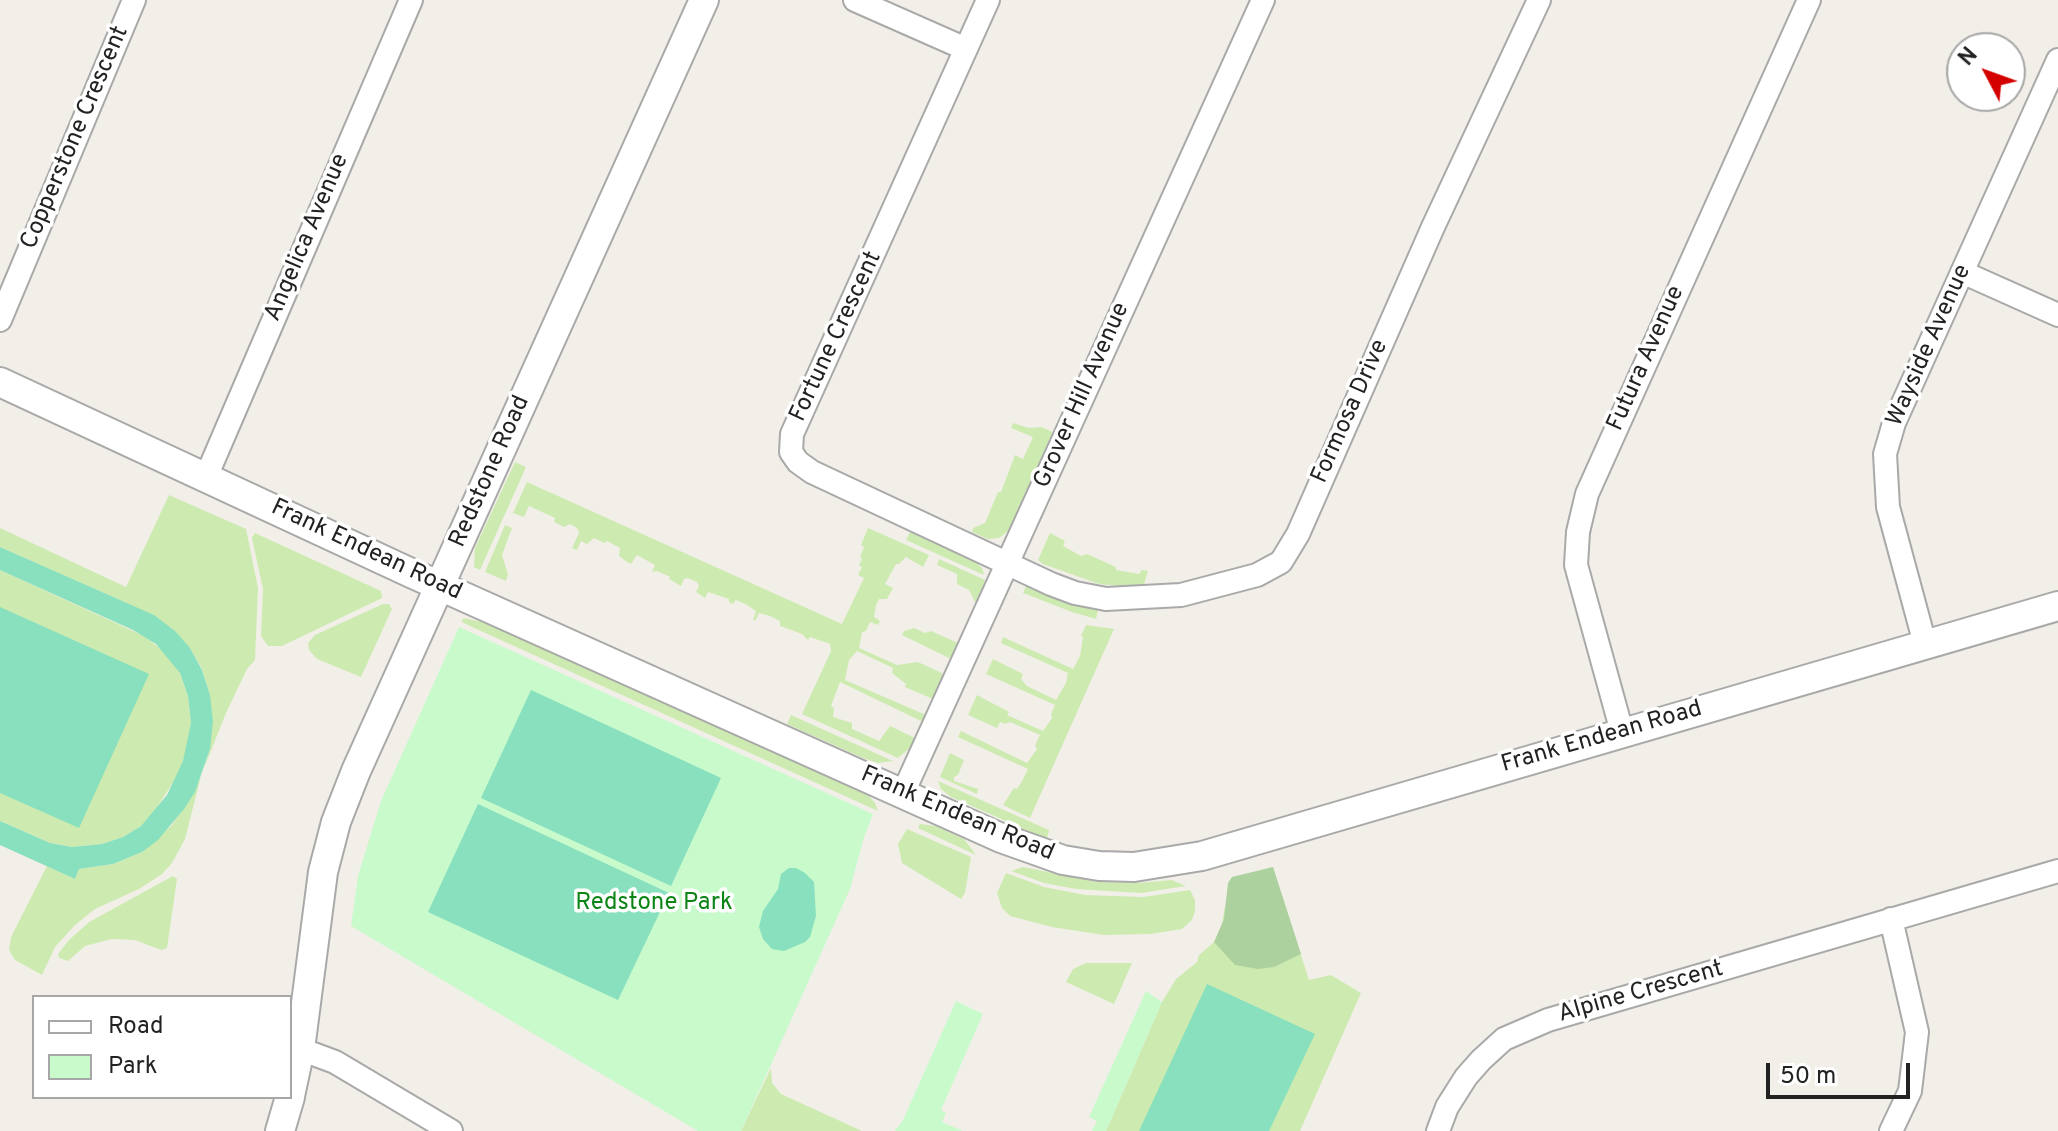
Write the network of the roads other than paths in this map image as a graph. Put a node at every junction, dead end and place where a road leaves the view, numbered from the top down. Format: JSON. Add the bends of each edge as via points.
{"nodes":[{"id":1,"x":134,"y":0,"type":"edge"},
{"id":2,"x":411,"y":0,"type":"edge"},
{"id":3,"x":704,"y":0,"type":"edge"},
{"id":4,"x":855,"y":0,"type":"edge"},
{"id":5,"x":988,"y":0,"type":"edge"},
{"id":6,"x":1263,"y":0,"type":"edge"},
{"id":7,"x":1539,"y":0,"type":"edge"},
{"id":8,"x":1809,"y":0,"type":"edge"},
{"id":9,"x":966,"y":49,"type":"junction"},
{"id":10,"x":2058,"y":60,"type":"edge"},
{"id":11,"x":1962,"y":272,"type":"junction"},
{"id":12,"x":2058,"y":315,"type":"edge"},
{"id":13,"x":0,"y":320,"type":"edge"},
{"id":14,"x":0,"y":382,"type":"edge"},
{"id":15,"x":206,"y":477,"type":"junction"},
{"id":16,"x":1007,"y":562,"type":"junction"},
{"id":17,"x":440,"y":585,"type":"junction"},
{"id":18,"x":2058,"y":606,"type":"edge"},
{"id":19,"x":1925,"y":644,"type":"junction"},
{"id":20,"x":1622,"y":732,"type":"junction"},
{"id":21,"x":903,"y":793,"type":"junction"},
{"id":22,"x":2058,"y":871,"type":"edge"},
{"id":23,"x":1891,"y":919,"type":"junction"},
{"id":24,"x":300,"y":1049,"type":"junction"},
{"id":25,"x":292,"y":1087,"type":"edge"},
{"id":26,"x":289,"y":1099,"type":"edge"},
{"id":27,"x":280,"y":1131,"type":"edge"},
{"id":28,"x":451,"y":1131,"type":"edge"},
{"id":29,"x":1438,"y":1131,"type":"edge"},
{"id":30,"x":1891,"y":1131,"type":"edge"}],
"edges":[{"from":1,"to":13,"type":"street","name":"Copperstone Crescent"},
{"from":2,"to":15,"type":"street","name":"Angelica Avenue"},
{"from":3,"to":17,"type":"street","name":"Redstone Road"},
{"from":4,"to":9,"type":"street"},
{"from":5,"to":9,"type":"street","name":"Fortune Crescent"},
{"from":6,"to":16,"type":"street","name":"Grover Hill Avenue"},
{"from":7,"to":16,"type":"street","name":"Formosa Drive","via":[[1281,562],[1257,575],[1181,595],[1120,599],[1075,593]]},
{"from":8,"to":20,"type":"street","name":"Futura Avenue","via":[[1587,494],[1576,565]]},
{"from":9,"to":16,"type":"street","name":"Fortune Crescent","via":[[792,434],[791,452],[812,472]]},
{"from":10,"to":11,"type":"street","name":"Wayside Avenue"},
{"from":11,"to":12,"type":"street"},
{"from":11,"to":19,"type":"street","name":"Wayside Avenue","via":[[1885,454],[1888,507]]},
{"from":14,"to":15,"type":"street","name":"Frank Endean Road"},
{"from":15,"to":17,"type":"street","name":"Frank Endean Road"},
{"from":16,"to":21,"type":"street","name":"Grover Hill Avenue"},
{"from":17,"to":21,"type":"street","name":"Frank Endean Road"},
{"from":17,"to":24,"type":"street","name":"Redstone Road","via":[[336,822],[321,886]]},
{"from":18,"to":19,"type":"street","name":"Frank Endean Road"},
{"from":19,"to":20,"type":"street","name":"Frank Endean Road"},
{"from":20,"to":21,"type":"street","name":"Frank Endean Road","via":[[1202,856],[1134,867],[1099,866],[1032,851]]},
{"from":22,"to":23,"type":"street","name":"Alpine Crescent"},
{"from":23,"to":29,"type":"street","name":"Alpine Crescent","via":[[1548,1020],[1504,1039],[1466,1077]]},
{"from":23,"to":30,"type":"street","via":[[1917,1032],[1910,1091]]},
{"from":24,"to":25,"type":"street","name":"Redstone Road"},
{"from":24,"to":28,"type":"street","via":[[335,1062]]},
{"from":26,"to":27,"type":"street","name":"Redstone Road"}]}
